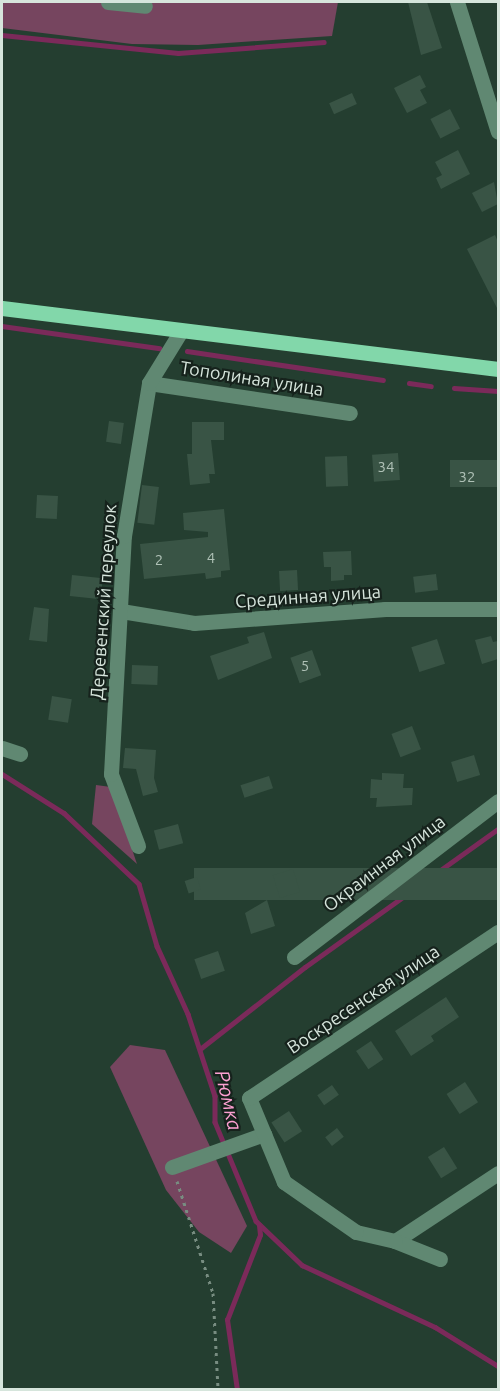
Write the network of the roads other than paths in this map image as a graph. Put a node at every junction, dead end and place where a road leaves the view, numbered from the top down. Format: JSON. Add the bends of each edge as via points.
{"nodes":[{"id":1,"x":108,"y":2,"type":"edge"},
{"id":2,"x":457,"y":2,"type":"edge"},
{"id":3,"x":145,"y":6,"type":"dead end"},
{"id":4,"x":498,"y":132,"type":"edge"},
{"id":5,"x":2,"y":308,"type":"edge"},
{"id":6,"x":181,"y":331,"type":"junction"},
{"id":7,"x":498,"y":369,"type":"edge"},
{"id":8,"x":148,"y":383,"type":"junction"},
{"id":9,"x":350,"y":413,"type":"dead end"},
{"id":10,"x":498,"y":609,"type":"edge"},
{"id":11,"x":121,"y":611,"type":"junction"},
{"id":12,"x":2,"y":748,"type":"edge"},
{"id":13,"x":20,"y":754,"type":"dead end"},
{"id":14,"x":498,"y":801,"type":"edge"},
{"id":15,"x":138,"y":846,"type":"dead end"},
{"id":16,"x":498,"y":932,"type":"edge"},
{"id":17,"x":294,"y":957,"type":"dead end"},
{"id":18,"x":264,"y":1134,"type":"junction"},
{"id":19,"x":172,"y":1167,"type":"road end"},
{"id":20,"x":498,"y":1173,"type":"edge"},
{"id":21,"x":395,"y":1241,"type":"junction"},
{"id":22,"x":440,"y":1259,"type":"dead end"}],
"edges":[{"from":1,"to":3,"type":"street"},
{"from":2,"to":4,"type":"street"},
{"from":5,"to":6,"type":"main road"},
{"from":6,"to":7,"type":"main road"},
{"from":6,"to":8,"type":"street","name":"Деревенский переулок"},
{"from":8,"to":9,"type":"street","name":"Тополиная улица"},
{"from":8,"to":11,"type":"street","name":"Деревенский переулок","via":[[124,536]]},
{"from":10,"to":11,"type":"street","name":"Срединная улица","via":[[385,609],[194,623]]},
{"from":11,"to":15,"type":"street","name":"Деревенский переулок","via":[[111,774]]},
{"from":12,"to":13,"type":"street"},
{"from":14,"to":17,"type":"street","name":"Окраинная улица"},
{"from":16,"to":18,"type":"street","name":"Воскресенская улица","via":[[249,1098]]},
{"from":18,"to":19,"type":"street"},
{"from":18,"to":21,"type":"street","via":[[284,1182],[356,1232]]},
{"from":20,"to":21,"type":"street"},
{"from":21,"to":22,"type":"street"}]}
